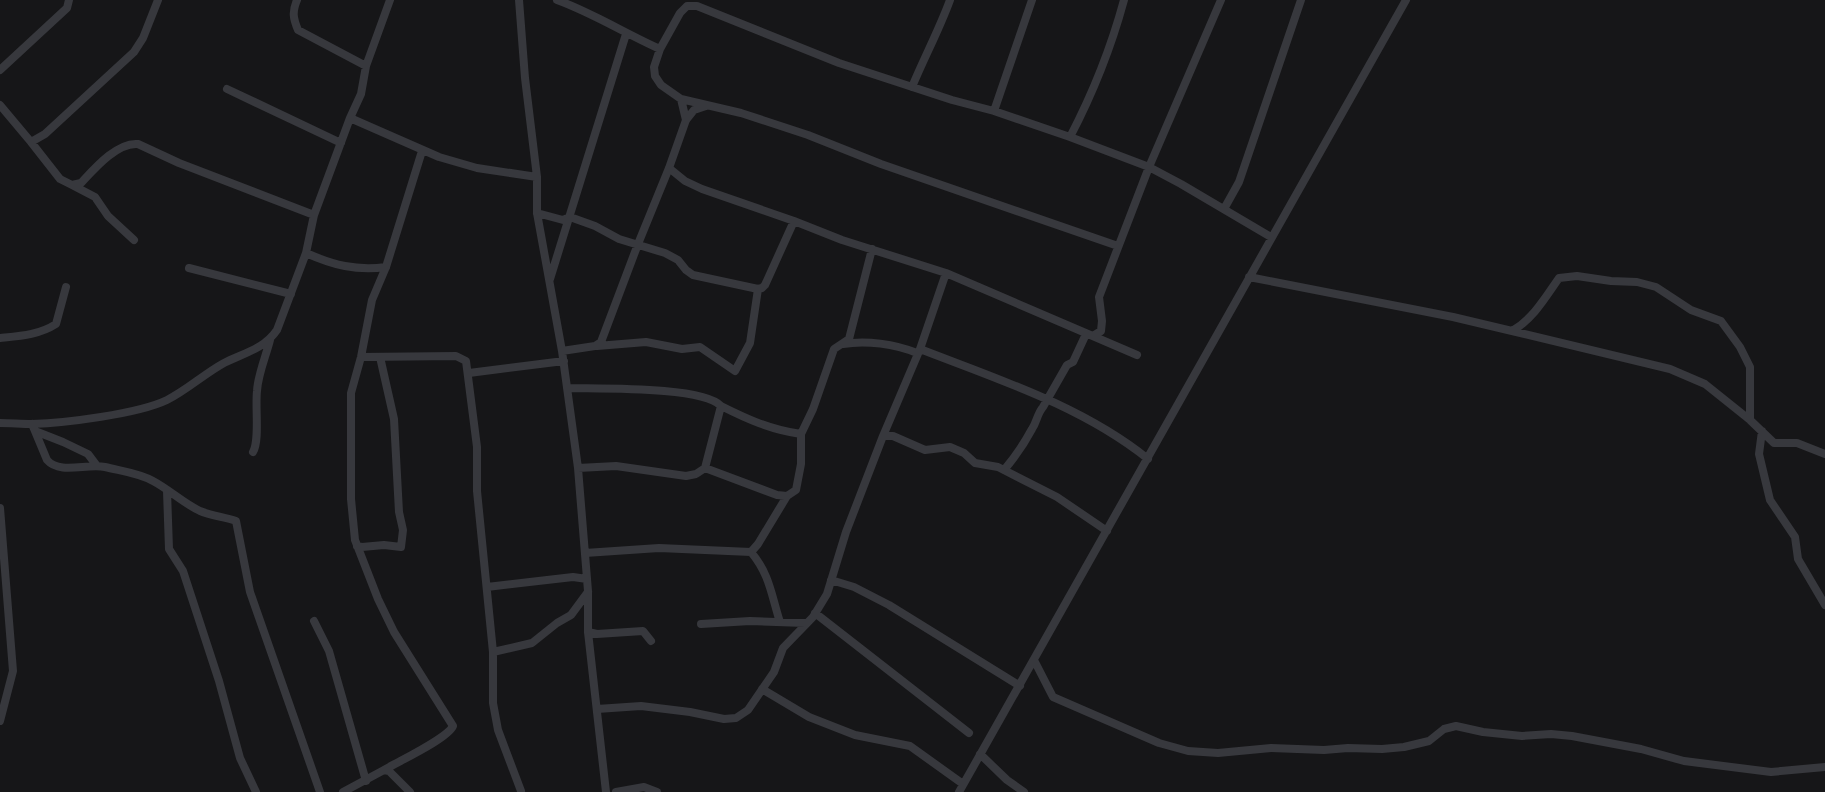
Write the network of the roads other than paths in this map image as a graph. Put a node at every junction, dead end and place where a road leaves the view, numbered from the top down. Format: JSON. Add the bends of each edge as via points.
{"nodes":[{"id":1,"x":69,"y":0,"type":"edge"},
{"id":2,"x":158,"y":0,"type":"edge"},
{"id":3,"x":297,"y":0,"type":"edge"},
{"id":4,"x":390,"y":0,"type":"edge"},
{"id":5,"x":519,"y":0,"type":"edge"},
{"id":6,"x":557,"y":0,"type":"edge"},
{"id":7,"x":950,"y":0,"type":"edge"},
{"id":8,"x":1032,"y":0,"type":"edge"},
{"id":9,"x":1124,"y":0,"type":"edge"},
{"id":10,"x":1221,"y":0,"type":"edge"},
{"id":11,"x":1301,"y":0,"type":"edge"},
{"id":12,"x":1406,"y":0,"type":"edge"},
{"id":13,"x":578,"y":3,"type":"edge"},
{"id":14,"x":626,"y":34,"type":"junction"},
{"id":15,"x":660,"y":50,"type":"junction"},
{"id":16,"x":366,"y":66,"type":"junction"},
{"id":17,"x":0,"y":70,"type":"edge"},
{"id":18,"x":912,"y":87,"type":"junction"},
{"id":19,"x":227,"y":90,"type":"dead end"},
{"id":20,"x":681,"y":99,"type":"junction"},
{"id":21,"x":0,"y":105,"type":"edge"},
{"id":22,"x":707,"y":106,"type":"junction"},
{"id":23,"x":994,"y":111,"type":"junction"},
{"id":24,"x":350,"y":118,"type":"junction"},
{"id":25,"x":686,"y":120,"type":"junction"},
{"id":26,"x":1070,"y":137,"type":"junction"},
{"id":27,"x":31,"y":142,"type":"junction"},
{"id":28,"x":341,"y":143,"type":"junction"},
{"id":29,"x":422,"y":151,"type":"junction"},
{"id":30,"x":669,"y":168,"type":"junction"},
{"id":31,"x":1149,"y":168,"type":"junction"},
{"id":32,"x":537,"y":177,"type":"junction"},
{"id":33,"x":72,"y":185,"type":"junction"},
{"id":34,"x":1224,"y":208,"type":"junction"},
{"id":35,"x":537,"y":213,"type":"junction"},
{"id":36,"x":314,"y":215,"type":"junction"},
{"id":37,"x":570,"y":217,"type":"junction"},
{"id":38,"x":794,"y":221,"type":"junction"},
{"id":39,"x":1271,"y":237,"type":"junction"},
{"id":40,"x":134,"y":240,"type":"dead end"},
{"id":41,"x":638,"y":244,"type":"junction"},
{"id":42,"x":1118,"y":246,"type":"junction"},
{"id":43,"x":872,"y":249,"type":"junction"},
{"id":44,"x":306,"y":253,"type":"junction"},
{"id":45,"x":386,"y":267,"type":"junction"},
{"id":46,"x":189,"y":268,"type":"dead end"},
{"id":47,"x":946,"y":273,"type":"junction"},
{"id":48,"x":1249,"y":277,"type":"junction"},
{"id":49,"x":548,"y":283,"type":"junction"},
{"id":50,"x":66,"y":287,"type":"dead end"},
{"id":51,"x":758,"y":289,"type":"junction"},
{"id":52,"x":291,"y":294,"type":"junction"},
{"id":53,"x":1512,"y":331,"type":"junction"},
{"id":54,"x":1090,"y":335,"type":"junction"},
{"id":55,"x":0,"y":338,"type":"edge"},
{"id":56,"x":270,"y":340,"type":"junction"},
{"id":57,"x":843,"y":345,"type":"junction"},
{"id":58,"x":595,"y":346,"type":"junction"},
{"id":59,"x":562,"y":351,"type":"junction"},
{"id":60,"x":918,"y":351,"type":"junction"},
{"id":61,"x":1137,"y":355,"type":"dead end"},
{"id":62,"x":361,"y":357,"type":"junction"},
{"id":63,"x":380,"y":357,"type":"junction"},
{"id":64,"x":564,"y":362,"type":"junction"},
{"id":65,"x":469,"y":373,"type":"junction"},
{"id":66,"x":567,"y":388,"type":"junction"},
{"id":67,"x":1046,"y":400,"type":"junction"},
{"id":68,"x":721,"y":406,"type":"junction"},
{"id":69,"x":1750,"y":420,"type":"junction"},
{"id":70,"x":0,"y":423,"type":"edge"},
{"id":71,"x":34,"y":428,"type":"junction"},
{"id":72,"x":1762,"y":431,"type":"junction"},
{"id":73,"x":801,"y":434,"type":"junction"},
{"id":74,"x":883,"y":436,"type":"junction"},
{"id":75,"x":253,"y":452,"type":"dead end"},
{"id":76,"x":1825,"y":453,"type":"edge"},
{"id":77,"x":1148,"y":459,"type":"junction"},
{"id":78,"x":97,"y":466,"type":"junction"},
{"id":79,"x":578,"y":468,"type":"junction"},
{"id":80,"x":705,"y":468,"type":"junction"},
{"id":81,"x":1004,"y":470,"type":"junction"},
{"id":82,"x":166,"y":491,"type":"junction"},
{"id":83,"x":787,"y":496,"type":"junction"},
{"id":84,"x":0,"y":508,"type":"edge"},
{"id":85,"x":1107,"y":531,"type":"junction"},
{"id":86,"x":357,"y":546,"type":"junction"},
{"id":87,"x":585,"y":552,"type":"junction"},
{"id":88,"x":751,"y":552,"type":"junction"},
{"id":89,"x":587,"y":579,"type":"junction"},
{"id":90,"x":831,"y":580,"type":"junction"},
{"id":91,"x":487,"y":587,"type":"junction"},
{"id":92,"x":588,"y":591,"type":"junction"},
{"id":93,"x":1825,"y":605,"type":"edge"},
{"id":94,"x":815,"y":613,"type":"junction"},
{"id":95,"x":314,"y":621,"type":"dead end"},
{"id":96,"x":780,"y":622,"type":"junction"},
{"id":97,"x":805,"y":623,"type":"junction"},
{"id":98,"x":701,"y":624,"type":"dead end"},
{"id":99,"x":588,"y":632,"type":"junction"},
{"id":100,"x":651,"y":641,"type":"dead end"},
{"id":101,"x":492,"y":652,"type":"junction"},
{"id":102,"x":1035,"y":662,"type":"junction"},
{"id":103,"x":1020,"y":686,"type":"junction"},
{"id":104,"x":762,"y":689,"type":"junction"},
{"id":105,"x":4,"y":690,"type":"edge"},
{"id":106,"x":597,"y":709,"type":"junction"},
{"id":107,"x":0,"y":721,"type":"edge"},
{"id":108,"x":969,"y":733,"type":"dead end"},
{"id":109,"x":981,"y":754,"type":"junction"},
{"id":110,"x":1825,"y":767,"type":"edge"},
{"id":111,"x":384,"y":770,"type":"junction"},
{"id":112,"x":366,"y":781,"type":"junction"},
{"id":113,"x":961,"y":788,"type":"edge"},
{"id":114,"x":521,"y":791,"type":"edge"},
{"id":115,"x":256,"y":792,"type":"edge"},
{"id":116,"x":320,"y":792,"type":"edge"},
{"id":117,"x":343,"y":792,"type":"edge"},
{"id":118,"x":410,"y":792,"type":"edge"},
{"id":119,"x":606,"y":792,"type":"edge"},
{"id":120,"x":616,"y":792,"type":"edge"},
{"id":121,"x":657,"y":792,"type":"edge"},
{"id":122,"x":1024,"y":792,"type":"edge"}],
"edges":[{"from":1,"to":17,"type":"street","via":[[68,8]]},
{"from":2,"to":27,"type":"street","via":[[134,52],[45,134]]},
{"from":3,"to":16,"type":"street","via":[[293,19],[298,30]]},
{"from":4,"to":16,"type":"street"},
{"from":5,"to":32,"type":"street"},
{"from":6,"to":13,"type":"street"},
{"from":7,"to":18,"type":"street"},
{"from":8,"to":23,"type":"street"},
{"from":9,"to":26,"type":"street","via":[[1100,73]]},
{"from":10,"to":31,"type":"street"},
{"from":11,"to":34,"type":"street","via":[[1239,182]]},
{"from":12,"to":39,"type":"street"},
{"from":13,"to":14,"type":"street"},
{"from":14,"to":15,"type":"street"},
{"from":14,"to":37,"type":"street"},
{"from":15,"to":18,"type":"street","via":[[680,13],[687,6],[697,6],[839,63]]},
{"from":15,"to":20,"type":"street","via":[[654,67],[656,76],[661,85]]},
{"from":16,"to":24,"type":"street","via":[[361,94]]},
{"from":18,"to":23,"type":"street"},
{"from":19,"to":28,"type":"street"},
{"from":20,"to":22,"type":"street"},
{"from":20,"to":25,"type":"street"},
{"from":21,"to":27,"type":"street"},
{"from":22,"to":25,"type":"street","via":[[694,110]]},
{"from":22,"to":42,"type":"street","via":[[808,135]]},
{"from":23,"to":26,"type":"street"},
{"from":24,"to":28,"type":"street"},
{"from":24,"to":29,"type":"street"},
{"from":25,"to":30,"type":"street"},
{"from":26,"to":31,"type":"street"},
{"from":27,"to":33,"type":"street","via":[[60,179]]},
{"from":28,"to":36,"type":"street"},
{"from":29,"to":32,"type":"street","via":[[477,168]]},
{"from":29,"to":45,"type":"street"},
{"from":30,"to":38,"type":"street","via":[[702,189]]},
{"from":30,"to":41,"type":"street"},
{"from":31,"to":34,"type":"street"},
{"from":31,"to":42,"type":"street"},
{"from":32,"to":35,"type":"street"},
{"from":33,"to":36,"type":"street","via":[[81,183],[105,159],[133,143]]},
{"from":33,"to":40,"type":"street","via":[[95,197],[108,216]]},
{"from":34,"to":39,"type":"street"},
{"from":35,"to":37,"type":"street","via":[[563,220]]},
{"from":35,"to":49,"type":"street"},
{"from":36,"to":44,"type":"street"},
{"from":37,"to":41,"type":"street"},
{"from":37,"to":49,"type":"street"},
{"from":38,"to":43,"type":"street"},
{"from":38,"to":51,"type":"street","via":[[765,285]]},
{"from":39,"to":48,"type":"street"},
{"from":41,"to":51,"type":"street","via":[[678,260],[693,274]]},
{"from":41,"to":58,"type":"street","via":[[605,334]]},
{"from":42,"to":54,"type":"street","via":[[1099,297],[1101,331]]},
{"from":43,"to":47,"type":"street"},
{"from":43,"to":57,"type":"street","via":[[849,339]]},
{"from":44,"to":45,"type":"street","via":[[348,268]]},
{"from":44,"to":52,"type":"street"},
{"from":45,"to":62,"type":"street","via":[[372,300]]},
{"from":46,"to":52,"type":"street"},
{"from":47,"to":54,"type":"street"},
{"from":47,"to":60,"type":"street"},
{"from":48,"to":53,"type":"street"},
{"from":48,"to":77,"type":"street"},
{"from":49,"to":59,"type":"street"},
{"from":50,"to":55,"type":"street","via":[[56,324],[27,336]]},
{"from":51,"to":58,"type":"street","via":[[750,344],[735,371],[700,347],[682,349],[646,342]]},
{"from":52,"to":56,"type":"street"},
{"from":53,"to":69,"type":"street","via":[[1670,369],[1705,384]]},
{"from":53,"to":69,"type":"street","via":[[1537,311],[1559,278],[1577,276],[1656,287],[1690,310],[1721,321],[1740,347],[1750,366]]},
{"from":54,"to":61,"type":"street"},
{"from":54,"to":67,"type":"street"},
{"from":56,"to":71,"type":"street","via":[[165,401]]},
{"from":56,"to":75,"type":"street","via":[[257,388],[257,445]]},
{"from":57,"to":60,"type":"street","via":[[856,342]]},
{"from":57,"to":73,"type":"street","via":[[834,348]]},
{"from":58,"to":59,"type":"street"},
{"from":59,"to":64,"type":"street"},
{"from":60,"to":67,"type":"street"},
{"from":60,"to":74,"type":"street"},
{"from":62,"to":63,"type":"street"},
{"from":62,"to":86,"type":"street","via":[[351,393],[351,499]]},
{"from":63,"to":65,"type":"street","via":[[456,356],[466,361]]},
{"from":63,"to":86,"type":"street","via":[[394,419],[401,547]]},
{"from":64,"to":65,"type":"street"},
{"from":64,"to":66,"type":"street"},
{"from":65,"to":91,"type":"street"},
{"from":66,"to":68,"type":"street","via":[[695,395]]},
{"from":66,"to":79,"type":"street"},
{"from":67,"to":77,"type":"street","via":[[1101,427]]},
{"from":67,"to":81,"type":"street","via":[[1022,448]]},
{"from":68,"to":73,"type":"street","via":[[759,424]]},
{"from":68,"to":80,"type":"street"},
{"from":69,"to":72,"type":"street"},
{"from":70,"to":71,"type":"street"},
{"from":71,"to":78,"type":"street","via":[[88,454]]},
{"from":71,"to":78,"type":"street","via":[[50,465]]},
{"from":72,"to":76,"type":"street","via":[[1774,443],[1797,443]]},
{"from":72,"to":93,"type":"street","via":[[1759,454],[1770,500],[1794,537],[1798,559]]},
{"from":73,"to":83,"type":"street","via":[[796,490]]},
{"from":74,"to":81,"type":"street","via":[[893,436],[925,450],[950,447],[975,463]]},
{"from":74,"to":90,"type":"street"},
{"from":77,"to":85,"type":"street"},
{"from":78,"to":82,"type":"street","via":[[142,476]]},
{"from":79,"to":80,"type":"street","via":[[616,466],[686,476]]},
{"from":79,"to":87,"type":"street"},
{"from":80,"to":83,"type":"street"},
{"from":81,"to":85,"type":"street","via":[[1058,497]]},
{"from":82,"to":115,"type":"street","via":[[169,549],[183,571],[240,758]]},
{"from":82,"to":116,"type":"street","via":[[203,512],[237,524],[250,592]]},
{"from":83,"to":88,"type":"street"},
{"from":84,"to":105,"type":"street","via":[[13,671]]},
{"from":85,"to":102,"type":"street"},
{"from":86,"to":111,"type":"street","via":[[394,632],[453,726],[440,739]]},
{"from":87,"to":88,"type":"street","via":[[659,548]]},
{"from":87,"to":89,"type":"street"},
{"from":88,"to":96,"type":"street","via":[[770,581]]},
{"from":89,"to":91,"type":"street","via":[[573,577]]},
{"from":89,"to":92,"type":"street"},
{"from":90,"to":94,"type":"street","via":[[828,594]]},
{"from":90,"to":103,"type":"street","via":[[889,605]]},
{"from":91,"to":101,"type":"street"},
{"from":92,"to":99,"type":"street"},
{"from":92,"to":101,"type":"street","via":[[571,615],[532,643]]},
{"from":94,"to":97,"type":"street"},
{"from":94,"to":108,"type":"street"},
{"from":95,"to":112,"type":"street","via":[[329,651]]},
{"from":96,"to":97,"type":"street"},
{"from":96,"to":98,"type":"street"},
{"from":97,"to":104,"type":"street","via":[[783,648]]},
{"from":99,"to":100,"type":"street","via":[[643,631]]},
{"from":99,"to":106,"type":"street"},
{"from":101,"to":114,"type":"street","via":[[498,730]]},
{"from":102,"to":103,"type":"street"},
{"from":102,"to":110,"type":"street","via":[[1053,697],[1159,743],[1188,751],[1404,747],[1429,741],[1444,729],[1456,726],[1522,736],[1572,736],[1684,760],[1771,772]]},
{"from":103,"to":109,"type":"street"},
{"from":104,"to":106,"type":"street","via":[[748,711],[736,718],[641,706]]},
{"from":104,"to":113,"type":"street","via":[[809,717],[855,735],[910,746]]},
{"from":105,"to":107,"type":"street"},
{"from":106,"to":119,"type":"street"},
{"from":109,"to":113,"type":"street"},
{"from":109,"to":122,"type":"street"},
{"from":111,"to":112,"type":"street"},
{"from":111,"to":118,"type":"street"},
{"from":112,"to":117,"type":"street"},
{"from":120,"to":121,"type":"street","via":[[644,787]]}]}
